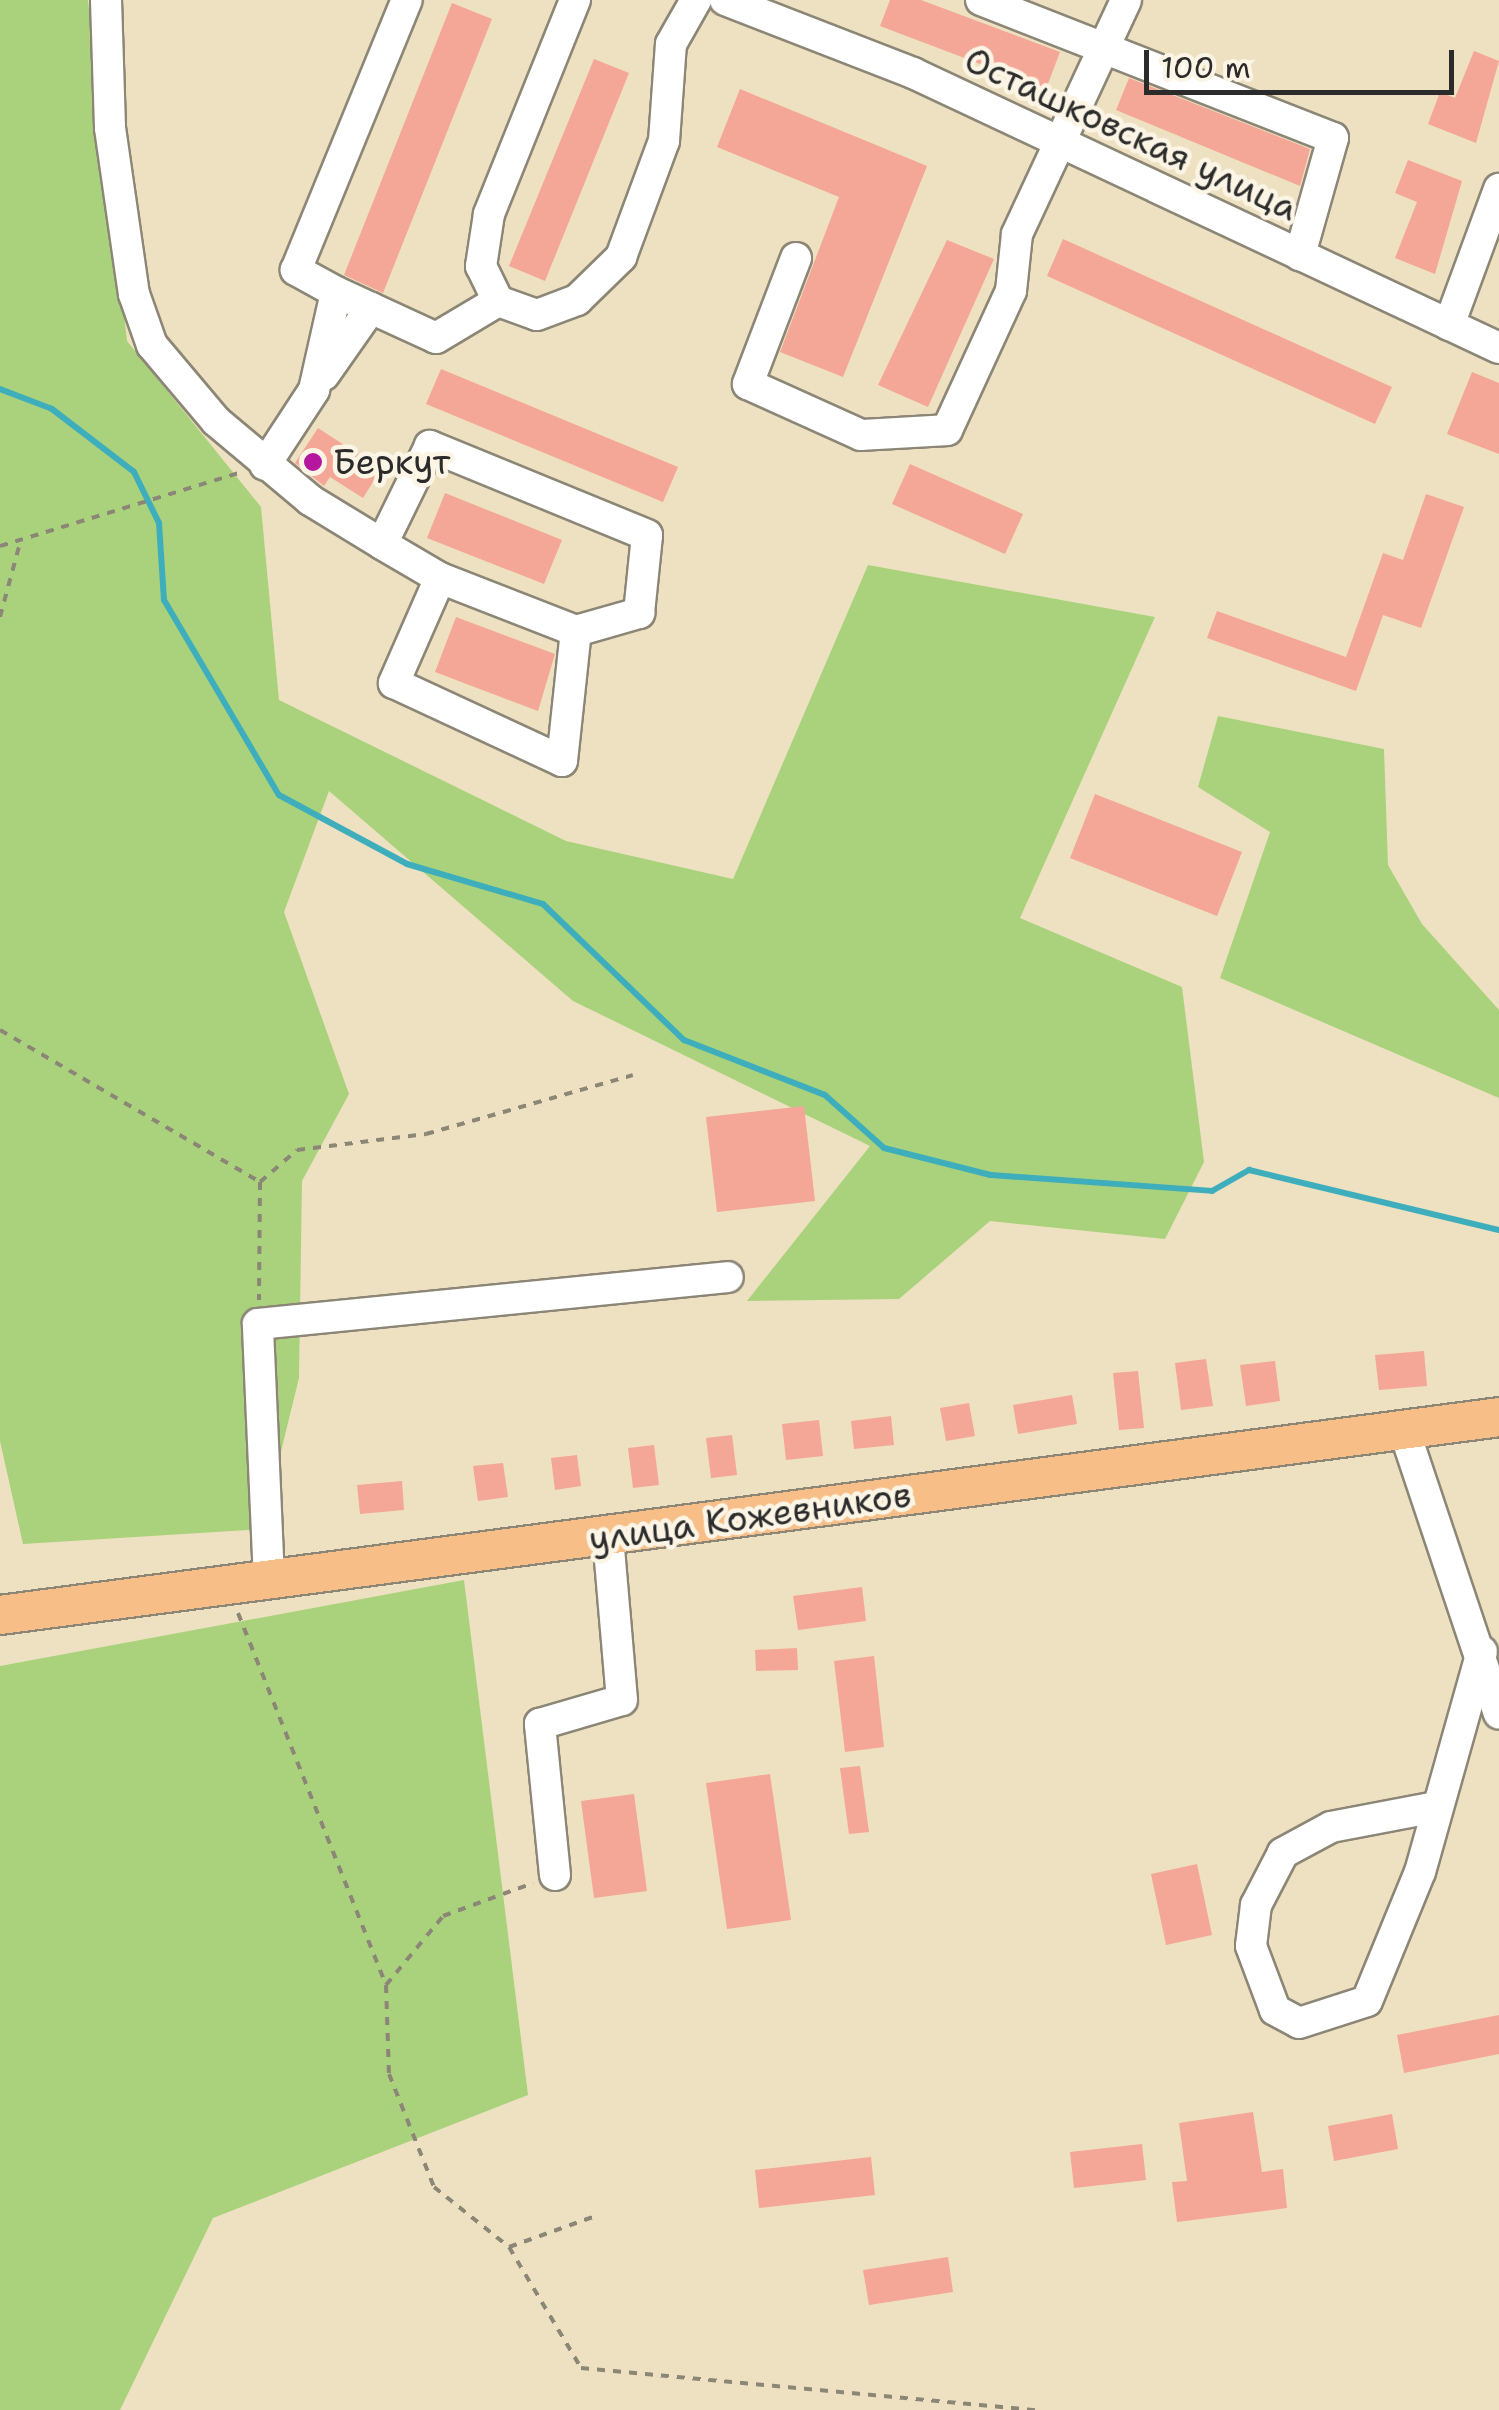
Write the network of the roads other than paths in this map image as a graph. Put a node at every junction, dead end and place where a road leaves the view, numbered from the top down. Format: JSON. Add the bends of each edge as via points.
{"nodes":[{"id":1,"x":106,"y":0,"type":"edge"},
{"id":2,"x":408,"y":0,"type":"edge"},
{"id":3,"x":576,"y":0,"type":"edge"},
{"id":4,"x":696,"y":0,"type":"edge"},
{"id":5,"x":725,"y":0,"type":"edge"},
{"id":6,"x":981,"y":0,"type":"edge"},
{"id":7,"x":1126,"y":0,"type":"edge"},
{"id":8,"x":768,"y":8,"type":"edge"},
{"id":9,"x":1104,"y":43,"type":"junction"},
{"id":10,"x":1062,"y":143,"type":"junction"},
{"id":11,"x":1499,"y":188,"type":"edge"},
{"id":12,"x":1300,"y":255,"type":"junction"},
{"id":13,"x":796,"y":258,"type":"dead end"},
{"id":14,"x":336,"y":292,"type":"junction"},
{"id":15,"x":498,"y":301,"type":"junction"},
{"id":16,"x":371,"y":308,"type":"junction"},
{"id":17,"x":1449,"y":325,"type":"junction"},
{"id":18,"x":1499,"y":348,"type":"edge"},
{"id":19,"x":314,"y":390,"type":"junction"},
{"id":20,"x":265,"y":465,"type":"junction"},
{"id":21,"x":382,"y":544,"type":"junction"},
{"id":22,"x":440,"y":578,"type":"junction"},
{"id":23,"x":576,"y":632,"type":"junction"},
{"id":24,"x":728,"y":1277,"type":"dead end"},
{"id":25,"x":1499,"y":1418,"type":"edge"},
{"id":26,"x":1404,"y":1430,"type":"junction"},
{"id":27,"x":608,"y":1536,"type":"junction"},
{"id":28,"x":268,"y":1580,"type":"junction"},
{"id":29,"x":9,"y":1605,"type":"edge"},
{"id":30,"x":1482,"y":1652,"type":"junction"},
{"id":31,"x":1499,"y":1714,"type":"edge"},
{"id":32,"x":1436,"y":1808,"type":"junction"},
{"id":33,"x":555,"y":1875,"type":"road end"}],
"edges":[{"from":1,"to":20,"type":"street","via":[[110,128],[134,294],[152,344]]},
{"from":2,"to":14,"type":"street","via":[[296,270]]},
{"from":3,"to":15,"type":"street","via":[[490,214],[480,266]]},
{"from":4,"to":15,"type":"street","via":[[671,44],[664,141],[621,257],[578,300],[538,315]]},
{"from":5,"to":8,"type":"street","name":"Осташковская улица"},
{"from":6,"to":9,"type":"street"},
{"from":7,"to":9,"type":"street"},
{"from":8,"to":10,"type":"street","name":"Осташковская улица"},
{"from":9,"to":10,"type":"street"},
{"from":9,"to":12,"type":"street","via":[[1332,138]]},
{"from":10,"to":12,"type":"street","name":"Осташковская улица"},
{"from":10,"to":13,"type":"street","via":[[1017,234],[1011,291],[947,430],[861,435],[748,384]]},
{"from":11,"to":17,"type":"street"},
{"from":12,"to":17,"type":"street","name":"Осташковская улица"},
{"from":14,"to":16,"type":"street"},
{"from":14,"to":19,"type":"street"},
{"from":15,"to":16,"type":"street","via":[[436,338]]},
{"from":16,"to":19,"type":"street"},
{"from":17,"to":18,"type":"street","name":"Осташковская улица"},
{"from":19,"to":20,"type":"street"},
{"from":20,"to":21,"type":"street"},
{"from":21,"to":22,"type":"street"},
{"from":21,"to":23,"type":"street","via":[[430,446],[647,535],[639,614]]},
{"from":22,"to":23,"type":"street"},
{"from":22,"to":23,"type":"street","via":[[394,683],[562,761]]},
{"from":24,"to":28,"type":"street","via":[[258,1324]]},
{"from":25,"to":26,"type":"main road","name":"улица Кожевников"},
{"from":26,"to":27,"type":"main road","name":"улица Кожевников"},
{"from":26,"to":30,"type":"street"},
{"from":27,"to":28,"type":"main road","name":"улица Кожевников"},
{"from":27,"to":33,"type":"street","via":[[622,1700],[540,1724]]},
{"from":28,"to":29,"type":"main road","name":"улица Кожевников"},
{"from":30,"to":31,"type":"street"},
{"from":30,"to":32,"type":"street"},
{"from":32,"to":32,"type":"street","via":[[1389,1962],[1367,2001],[1299,2024],[1275,2010],[1251,1946],[1256,1904],[1283,1853],[1331,1827]]}]}
